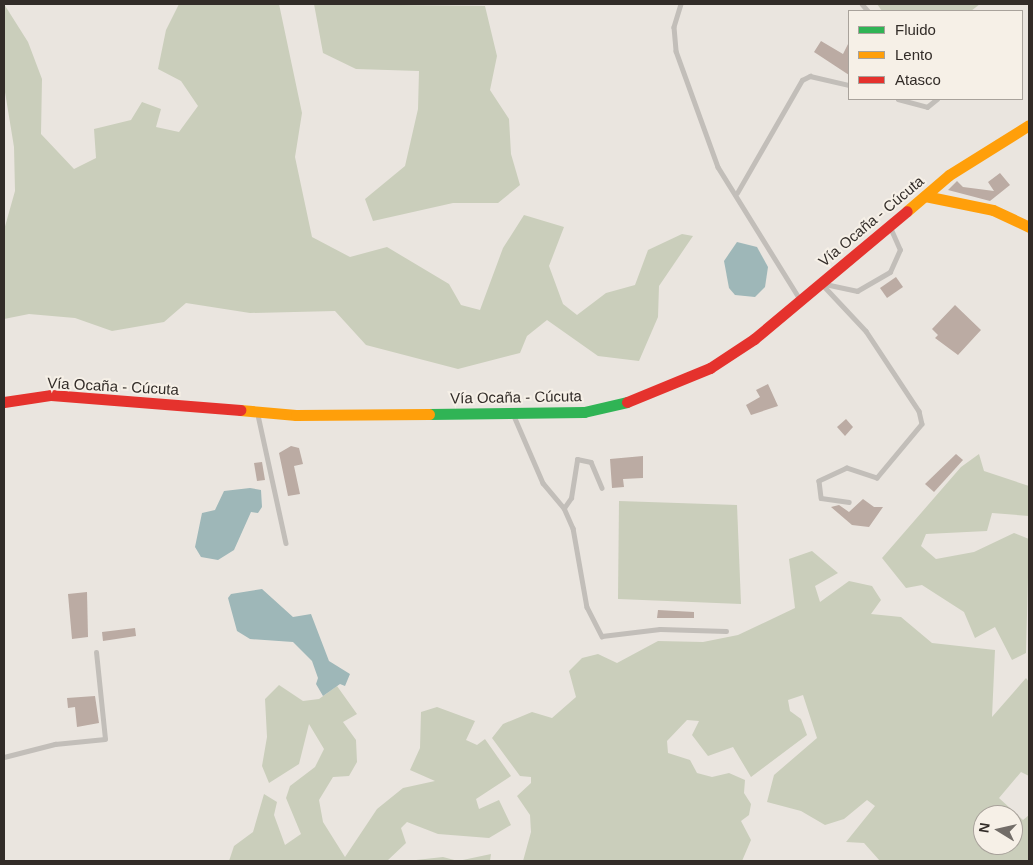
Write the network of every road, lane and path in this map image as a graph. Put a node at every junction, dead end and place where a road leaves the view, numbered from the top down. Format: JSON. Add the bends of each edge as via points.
{"nodes":[{"id":1,"x":680,"y":4,"type":"edge"},
{"id":2,"x":848,"y":85,"type":"edge"},
{"id":3,"x":902,"y":100,"type":"edge"},
{"id":4,"x":937,"y":100,"type":"edge"},
{"id":5,"x":1029,"y":125,"type":"edge"},
{"id":6,"x":737,"y":193,"type":"junction"},
{"id":7,"x":925,"y":196,"type":"junction"},
{"id":8,"x":889,"y":227,"type":"junction"},
{"id":9,"x":1029,"y":227,"type":"edge"},
{"id":10,"x":822,"y":283,"type":"junction"},
{"id":11,"x":801,"y":300,"type":"junction"},
{"id":12,"x":4,"y":402,"type":"edge"},
{"id":13,"x":258,"y":411,"type":"junction"},
{"id":14,"x":512,"y":413,"type":"junction"},
{"id":15,"x":602,"y":488,"type":"dead end"},
{"id":16,"x":849,"y":502,"type":"dead end"},
{"id":17,"x":564,"y":508,"type":"junction"},
{"id":18,"x":286,"y":543,"type":"dead end"},
{"id":19,"x":726,"y":631,"type":"dead end"},
{"id":20,"x":96,"y":652,"type":"dead end"},
{"id":21,"x":4,"y":757,"type":"edge"}],
"edges":[{"from":1,"to":6,"type":"lane","via":[[674,27],[676,51],[718,167]]},
{"from":2,"to":6,"type":"lane","via":[[810,76],[802,80]]},
{"from":3,"to":4,"type":"lane","via":[[927,107]]},
{"from":5,"to":7,"type":"main road","name":"Vía Ocaña - Cúcuta","via":[[975,156]]},
{"from":6,"to":11,"type":"lane"},
{"from":7,"to":8,"type":"main road","name":"Vía Ocaña - Cúcuta"},
{"from":7,"to":9,"type":"main road","via":[[993,210]]},
{"from":8,"to":10,"type":"main road","name":"Vía Ocaña - Cúcuta"},
{"from":8,"to":10,"type":"lane","via":[[900,250],[890,272],[857,291]]},
{"from":10,"to":11,"type":"main road","name":"Vía Ocaña - Cúcuta"},
{"from":10,"to":16,"type":"lane","via":[[866,332],[919,411],[922,424],[877,478],[847,468],[819,481],[821,498]]},
{"from":11,"to":14,"type":"main road","name":"Vía Ocaña - Cúcuta","via":[[754,339],[672,387],[584,412]]},
{"from":12,"to":13,"type":"main road","name":"Vía Ocaña - Cúcuta","via":[[51,395]]},
{"from":13,"to":14,"type":"main road","name":"Vía Ocaña - Cúcuta","via":[[296,415]]},
{"from":13,"to":18,"type":"lane"},
{"from":14,"to":17,"type":"lane","via":[[543,483]]},
{"from":15,"to":17,"type":"lane","via":[[591,462],[577,459],[570,498]]},
{"from":17,"to":19,"type":"lane","via":[[573,528],[587,607],[602,636],[614,638],[660,629]]},
{"from":20,"to":21,"type":"lane","via":[[105,739],[55,744]]}]}
